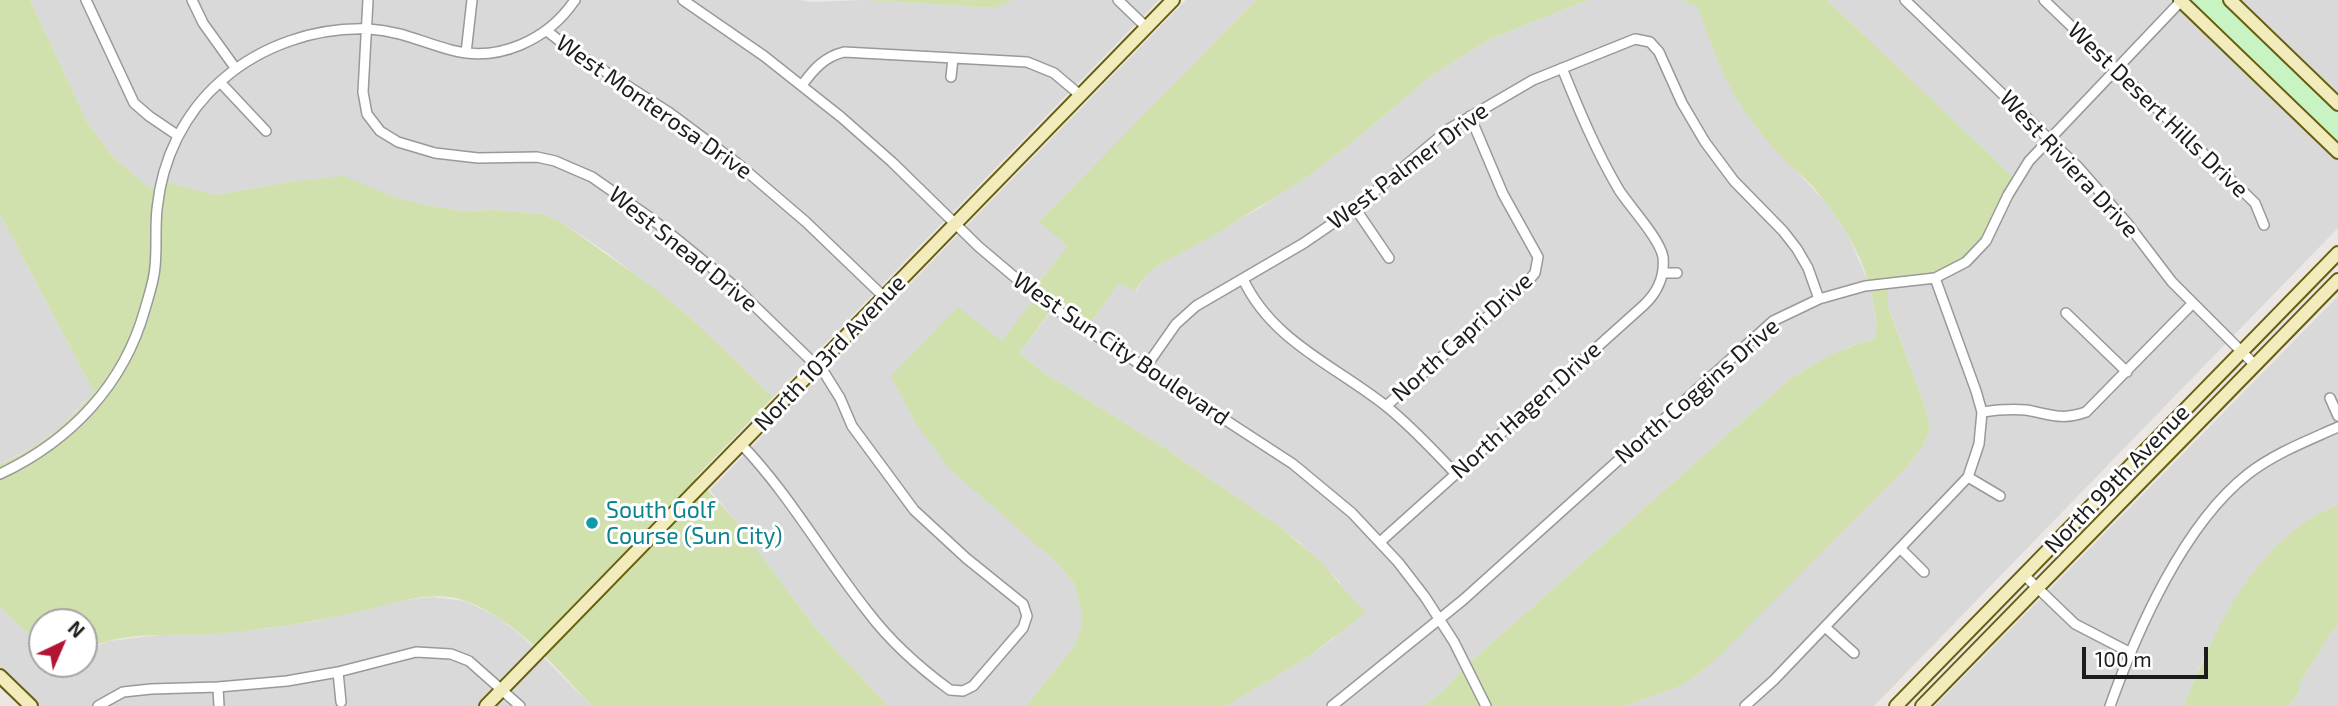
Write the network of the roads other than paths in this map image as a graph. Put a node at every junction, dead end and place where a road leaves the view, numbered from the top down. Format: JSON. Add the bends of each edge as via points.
{"nodes":[{"id":1,"x":86,"y":0,"type":"edge"},
{"id":2,"x":192,"y":0,"type":"edge"},
{"id":3,"x":368,"y":0,"type":"edge"},
{"id":4,"x":472,"y":0,"type":"edge"},
{"id":5,"x":575,"y":0,"type":"edge"},
{"id":6,"x":683,"y":0,"type":"edge"},
{"id":7,"x":1118,"y":0,"type":"edge"},
{"id":8,"x":1173,"y":0,"type":"edge"},
{"id":9,"x":1905,"y":0,"type":"edge"},
{"id":10,"x":2044,"y":0,"type":"edge"},
{"id":11,"x":2181,"y":0,"type":"edge"},
{"id":12,"x":2230,"y":0,"type":"edge"},
{"id":13,"x":1146,"y":27,"type":"junction"},
{"id":14,"x":367,"y":29,"type":"junction"},
{"id":15,"x":547,"y":31,"type":"junction"},
{"id":16,"x":466,"y":53,"type":"junction"},
{"id":17,"x":953,"y":58,"type":"junction"},
{"id":18,"x":1562,"y":68,"type":"junction"},
{"id":19,"x":236,"y":69,"type":"junction"},
{"id":20,"x":2116,"y":70,"type":"junction"},
{"id":21,"x":951,"y":77,"type":"dead end"},
{"id":22,"x":220,"y":82,"type":"junction"},
{"id":23,"x":802,"y":85,"type":"junction"},
{"id":24,"x":1080,"y":95,"type":"junction"},
{"id":25,"x":2338,"y":104,"type":"edge"},
{"id":26,"x":1470,"y":116,"type":"junction"},
{"id":27,"x":265,"y":131,"type":"dead end"},
{"id":28,"x":177,"y":135,"type":"junction"},
{"id":29,"x":2049,"y":138,"type":"junction"},
{"id":30,"x":2338,"y":152,"type":"edge"},
{"id":31,"x":1355,"y":208,"type":"junction"},
{"id":32,"x":955,"y":224,"type":"junction"},
{"id":33,"x":2264,"y":225,"type":"dead end"},
{"id":34,"x":2338,"y":253,"type":"edge"},
{"id":35,"x":1390,"y":258,"type":"dead end"},
{"id":36,"x":1663,"y":273,"type":"junction"},
{"id":37,"x":1677,"y":273,"type":"dead end"},
{"id":38,"x":1935,"y":278,"type":"junction"},
{"id":39,"x":1243,"y":279,"type":"junction"},
{"id":40,"x":2338,"y":279,"type":"edge"},
{"id":41,"x":884,"y":297,"type":"junction"},
{"id":42,"x":1819,"y":299,"type":"junction"},
{"id":43,"x":2192,"y":304,"type":"junction"},
{"id":44,"x":2066,"y":313,"type":"dead end"},
{"id":45,"x":2241,"y":352,"type":"junction"},
{"id":46,"x":2255,"y":365,"type":"junction"},
{"id":47,"x":817,"y":366,"type":"junction"},
{"id":48,"x":1145,"y":369,"type":"junction"},
{"id":49,"x":2127,"y":372,"type":"junction"},
{"id":50,"x":2330,"y":398,"type":"dead end"},
{"id":51,"x":1386,"y":406,"type":"junction"},
{"id":52,"x":1982,"y":412,"type":"junction"},
{"id":53,"x":2338,"y":416,"type":"edge"},
{"id":54,"x":2338,"y":427,"type":"edge"},
{"id":55,"x":741,"y":444,"type":"junction"},
{"id":56,"x":1455,"y":473,"type":"junction"},
{"id":57,"x":0,"y":474,"type":"edge"},
{"id":58,"x":1968,"y":477,"type":"junction"},
{"id":59,"x":2000,"y":496,"type":"dead end"},
{"id":60,"x":1380,"y":542,"type":"junction"},
{"id":61,"x":1901,"y":549,"type":"junction"},
{"id":62,"x":1924,"y":572,"type":"dead end"},
{"id":63,"x":2024,"y":575,"type":"junction"},
{"id":64,"x":2037,"y":588,"type":"junction"},
{"id":65,"x":1440,"y":620,"type":"junction"},
{"id":66,"x":1825,"y":627,"type":"junction"},
{"id":67,"x":1854,"y":653,"type":"dead end"},
{"id":68,"x":2131,"y":653,"type":"junction"},
{"id":69,"x":338,"y":672,"type":"junction"},
{"id":70,"x":0,"y":676,"type":"edge"},
{"id":71,"x":218,"y":687,"type":"junction"},
{"id":72,"x":502,"y":690,"type":"junction"},
{"id":73,"x":341,"y":702,"type":"dead end"},
{"id":74,"x":1757,"y":703,"type":"edge"},
{"id":75,"x":31,"y":706,"type":"edge"},
{"id":76,"x":98,"y":706,"type":"edge"},
{"id":77,"x":219,"y":706,"type":"edge"},
{"id":78,"x":486,"y":706,"type":"edge"},
{"id":79,"x":520,"y":706,"type":"edge"},
{"id":80,"x":1332,"y":706,"type":"edge"},
{"id":81,"x":1486,"y":706,"type":"edge"},
{"id":82,"x":1745,"y":706,"type":"edge"},
{"id":83,"x":1896,"y":706,"type":"edge"},
{"id":84,"x":1922,"y":706,"type":"edge"},
{"id":85,"x":2110,"y":706,"type":"edge"}],
"edges":[{"from":1,"to":28,"type":"street","via":[[134,103]]},
{"from":2,"to":19,"type":"street"},
{"from":3,"to":14,"type":"street","name":"West Snead Drive"},
{"from":4,"to":16,"type":"street"},
{"from":5,"to":15,"type":"street"},
{"from":6,"to":23,"type":"street","name":"West Sun City Boulevard"},
{"from":7,"to":13,"type":"street"},
{"from":8,"to":13,"type":"street","name":"North 103rd Avenue"},
{"from":9,"to":29,"type":"street","name":"West Riviera Drive"},
{"from":10,"to":20,"type":"street","name":"West Desert Hills Drive"},
{"from":11,"to":20,"type":"street","name":"North Coggins Drive"},
{"from":11,"to":30,"type":"street"},
{"from":12,"to":25,"type":"street"},
{"from":13,"to":24,"type":"street","name":"North 103rd Avenue"},
{"from":14,"to":16,"type":"street","via":[[416,37]]},
{"from":14,"to":19,"type":"street","via":[[319,32],[275,46]]},
{"from":14,"to":47,"type":"street","name":"West Snead Drive","via":[[364,103],[380,131],[398,142],[435,153],[537,157],[592,177],[700,257]]},
{"from":15,"to":16,"type":"street","via":[[502,52]]},
{"from":15,"to":41,"type":"street","name":"West Monterosa Drive","via":[[737,163]]},
{"from":17,"to":21,"type":"street"},
{"from":17,"to":23,"type":"street","via":[[844,52],[821,62]]},
{"from":17,"to":24,"type":"street","via":[[1027,62],[1054,73]]},
{"from":18,"to":26,"type":"street","name":"West Palmer Drive"},
{"from":18,"to":36,"type":"street","via":[[1603,160],[1661,251]]},
{"from":18,"to":42,"type":"street","name":"West Palmer Drive","via":[[1635,39],[1650,42],[1705,142],[1797,249]]},
{"from":19,"to":22,"type":"street"},
{"from":20,"to":29,"type":"street","name":"North Coggins Drive"},
{"from":20,"to":33,"type":"street","name":"West Desert Hills Drive","via":[[2255,203]]},
{"from":22,"to":27,"type":"street"},
{"from":22,"to":28,"type":"street"},
{"from":23,"to":32,"type":"street","name":"West Sun City Boulevard","via":[[879,150]]},
{"from":24,"to":32,"type":"street","name":"North 103rd Avenue"},
{"from":26,"to":31,"type":"street","name":"West Palmer Drive"},
{"from":26,"to":51,"type":"street","name":"North Capri Drive","via":[[1497,182],[1535,249],[1538,264],[1529,280]]},
{"from":28,"to":57,"type":"street","via":[[157,206],[150,293],[123,365],[93,406],[63,436]]},
{"from":29,"to":38,"type":"street","name":"North Coggins Drive","via":[[2016,180],[1986,240],[1966,262]]},
{"from":29,"to":43,"type":"street","name":"West Riviera Drive","via":[[2098,188]]},
{"from":31,"to":35,"type":"street"},
{"from":31,"to":39,"type":"street","name":"West Palmer Drive"},
{"from":32,"to":41,"type":"street","name":"North 103rd Avenue"},
{"from":32,"to":48,"type":"street","name":"West Sun City Boulevard","via":[[1043,301]]},
{"from":34,"to":45,"type":"street","name":"North 99th Avenue"},
{"from":36,"to":37,"type":"street"},
{"from":36,"to":56,"type":"street","name":"North Hagen Drive","via":[[1651,298]]},
{"from":38,"to":42,"type":"street","name":"North Coggins Drive","via":[[1865,286]]},
{"from":38,"to":52,"type":"street"},
{"from":39,"to":48,"type":"street","name":"West Palmer Drive","via":[[1196,306],[1176,324]]},
{"from":39,"to":51,"type":"street","via":[[1262,312],[1281,331]]},
{"from":40,"to":46,"type":"street","name":"North 99th Avenue"},
{"from":41,"to":47,"type":"street","name":"North 103rd Avenue"},
{"from":42,"to":65,"type":"street","name":"North Coggins Drive","via":[[1773,321]]},
{"from":43,"to":45,"type":"street","name":"West Riviera Drive"},
{"from":43,"to":49,"type":"street"},
{"from":44,"to":49,"type":"street"},
{"from":45,"to":46,"type":"street","name":"West Riviera Drive"},
{"from":45,"to":63,"type":"street","name":"North 99th Avenue"},
{"from":46,"to":64,"type":"street","name":"North 99th Avenue"},
{"from":47,"to":55,"type":"street","name":"North 103rd Avenue"},
{"from":47,"to":55,"type":"street","name":"West Snead Drive","via":[[834,386],[852,426],[914,510],[1023,604],[1026,623],[969,689],[956,692],[944,685],[882,629]]},
{"from":48,"to":60,"type":"street","name":"West Sun City Boulevard","via":[[1293,464]]},
{"from":49,"to":52,"type":"street","via":[[2086,412],[2071,418],[2026,410]]},
{"from":50,"to":53,"type":"street"},
{"from":51,"to":56,"type":"street"},
{"from":52,"to":58,"type":"street","via":[[1979,444]]},
{"from":54,"to":68,"type":"street","via":[[2262,464],[2221,499],[2176,561]]},
{"from":55,"to":72,"type":"street","name":"North 103rd Avenue"},
{"from":56,"to":60,"type":"street","name":"North Hagen Drive"},
{"from":58,"to":59,"type":"street"},
{"from":58,"to":61,"type":"street"},
{"from":60,"to":65,"type":"street","name":"West Sun City Boulevard"},
{"from":61,"to":62,"type":"street"},
{"from":61,"to":66,"type":"street"},
{"from":63,"to":64,"type":"street"},
{"from":63,"to":83,"type":"street","name":"North 99th Avenue"},
{"from":64,"to":68,"type":"street","via":[[2075,624]]},
{"from":64,"to":84,"type":"street","name":"North 99th Avenue"},
{"from":65,"to":80,"type":"street","name":"North Coggins Drive"},
{"from":65,"to":81,"type":"street","name":"West Sun City Boulevard"},
{"from":66,"to":67,"type":"street"},
{"from":66,"to":74,"type":"street"},
{"from":68,"to":85,"type":"street"},
{"from":69,"to":71,"type":"street"},
{"from":69,"to":72,"type":"street","via":[[416,652],[451,654],[469,661]]},
{"from":69,"to":73,"type":"street"},
{"from":70,"to":75,"type":"street"},
{"from":71,"to":76,"type":"street","via":[[123,692]]},
{"from":71,"to":77,"type":"street"},
{"from":72,"to":78,"type":"street","name":"North 103rd Avenue"},
{"from":72,"to":79,"type":"street"},
{"from":74,"to":82,"type":"street"}]}
